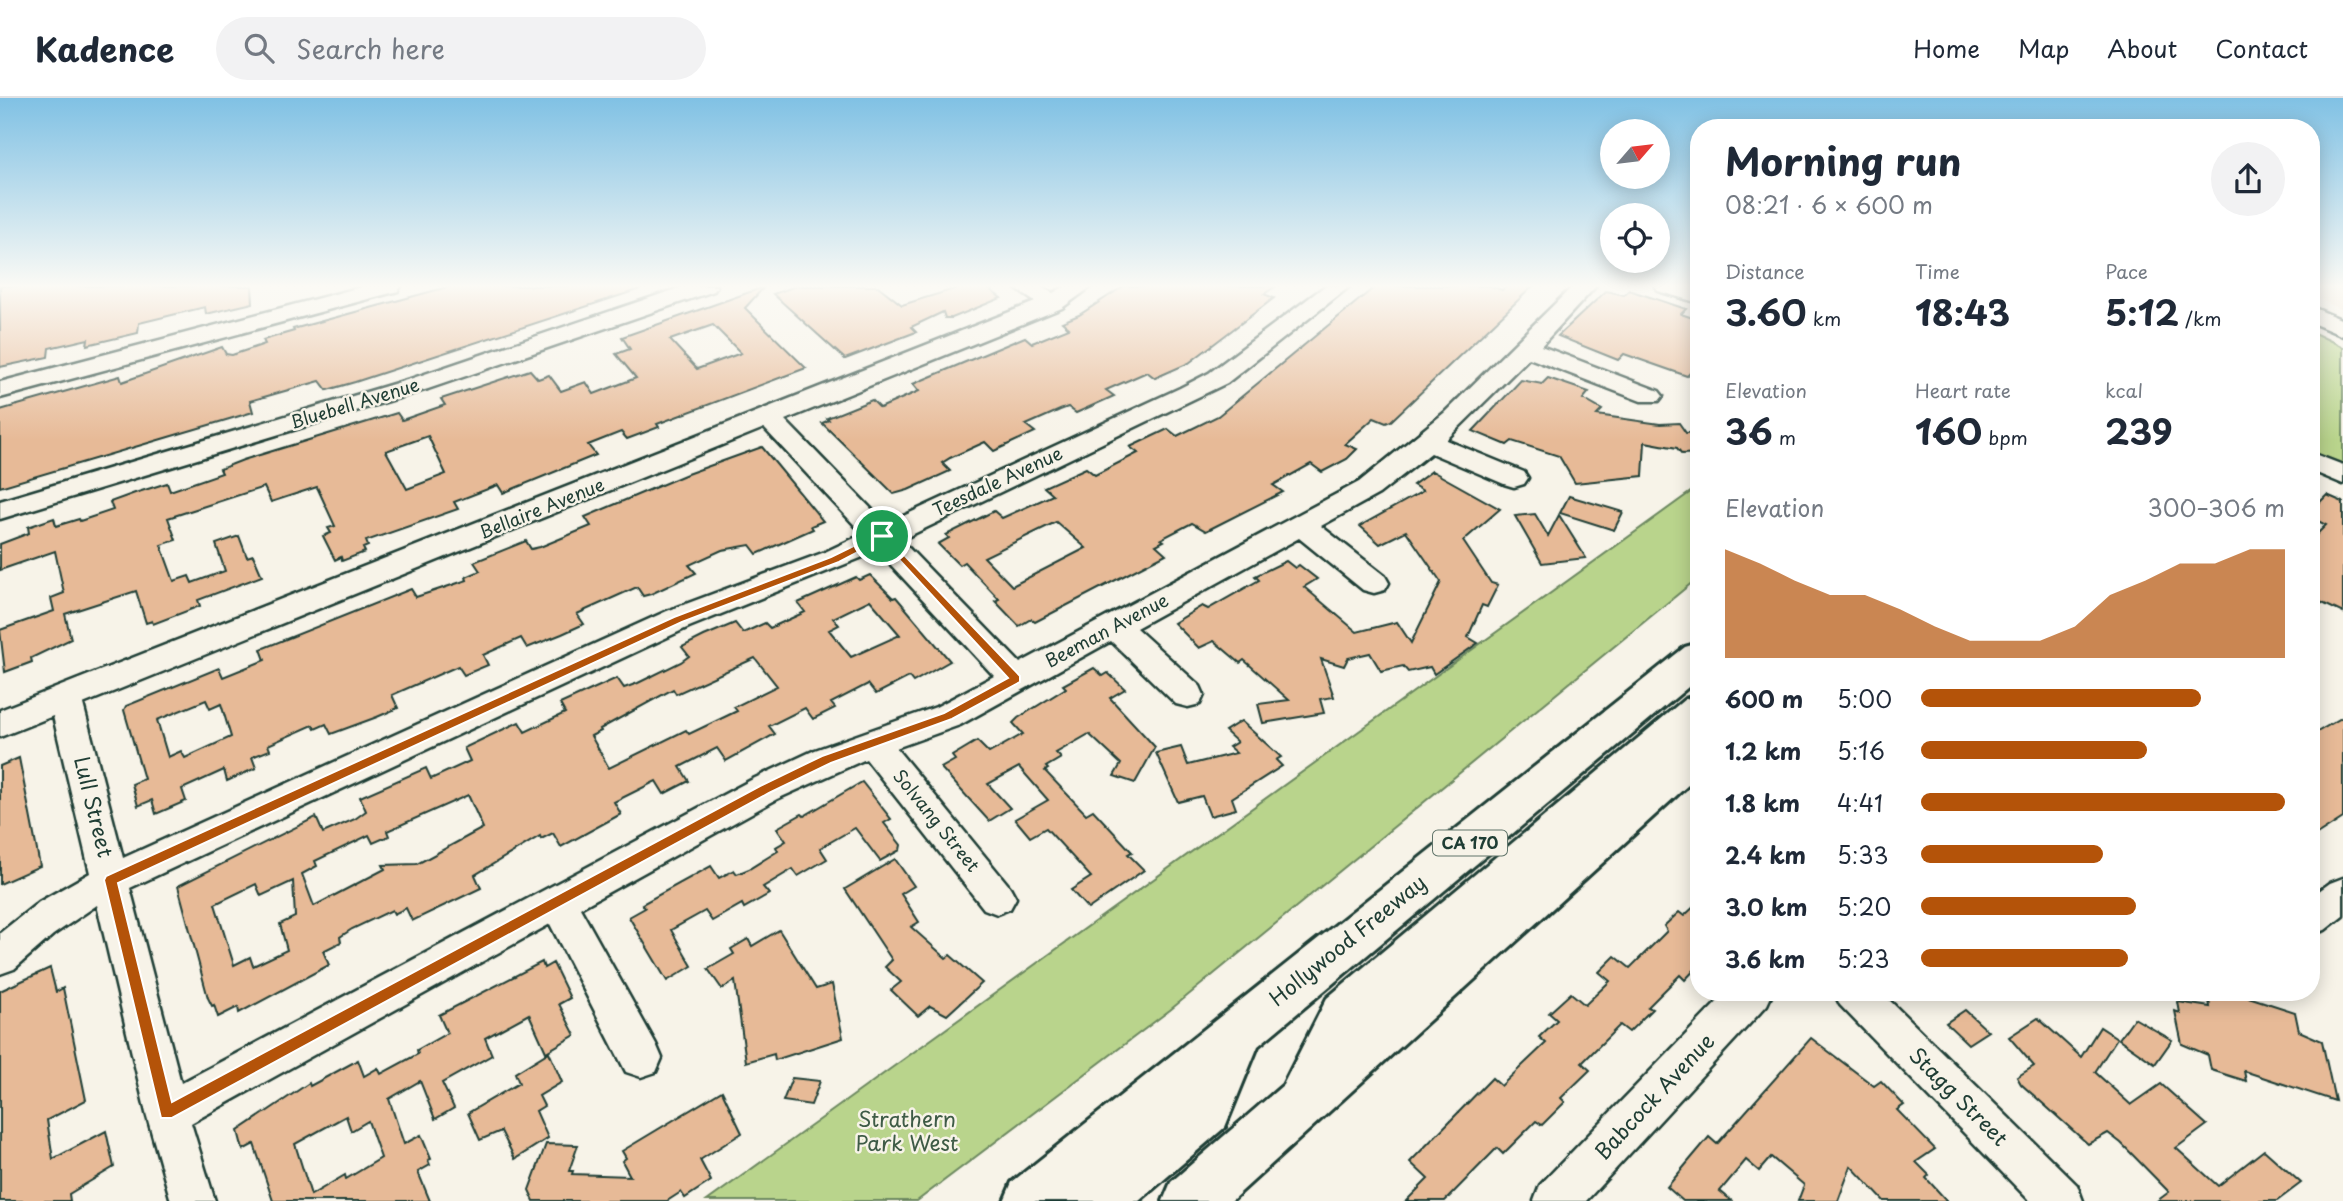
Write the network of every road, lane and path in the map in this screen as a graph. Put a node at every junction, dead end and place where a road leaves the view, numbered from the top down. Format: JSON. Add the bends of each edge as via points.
{"nodes":[{"id":1,"x":195,"y":337,"type":"edge"},
{"id":2,"x":554,"y":337,"type":"edge"},
{"id":3,"x":969,"y":337,"type":"edge"},
{"id":4,"x":1271,"y":337,"type":"edge"},
{"id":5,"x":1535,"y":337,"type":"edge"},
{"id":6,"x":1525,"y":348,"type":"junction"},
{"id":7,"x":0,"y":390,"type":"edge"},
{"id":8,"x":1650,"y":396,"type":"dead end"},
{"id":9,"x":769,"y":418,"type":"junction"},
{"id":10,"x":1426,"y":441,"type":"junction"},
{"id":11,"x":2320,"y":465,"type":"edge"},
{"id":12,"x":2343,"y":475,"type":"edge"},
{"id":13,"x":1514,"y":478,"type":"dead end"},
{"id":14,"x":0,"y":510,"type":"edge"},
{"id":15,"x":1301,"y":525,"type":"junction"},
{"id":16,"x":882,"y":536,"type":"junction"},
{"id":17,"x":1374,"y":583,"type":"dead end"},
{"id":18,"x":1115,"y":627,"type":"junction"},
{"id":19,"x":1690,"y":664,"type":"edge"},
{"id":20,"x":1016,"y":679,"type":"junction"},
{"id":21,"x":1188,"y":695,"type":"dead end"},
{"id":22,"x":65,"y":698,"type":"junction"},
{"id":23,"x":1690,"y":718,"type":"edge"},
{"id":24,"x":0,"y":724,"type":"edge"},
{"id":25,"x":874,"y":744,"type":"junction"},
{"id":26,"x":1690,"y":759,"type":"edge"},
{"id":27,"x":111,"y":880,"type":"junction"},
{"id":28,"x":2343,"y":894,"type":"edge"},
{"id":29,"x":997,"y":898,"type":"dead end"},
{"id":30,"x":558,"y":903,"type":"junction"},
{"id":31,"x":2320,"y":912,"type":"edge"},
{"id":32,"x":0,"y":957,"type":"edge"},
{"id":33,"x":1745,"y":1001,"type":"edge"},
{"id":34,"x":1863,"y":1001,"type":"edge"},
{"id":35,"x":1241,"y":1028,"type":"junction"},
{"id":36,"x":641,"y":1058,"type":"dead end"},
{"id":37,"x":1300,"y":1105,"type":"junction"},
{"id":38,"x":167,"y":1113,"type":"junction"},
{"id":39,"x":193,"y":1201,"type":"edge"},
{"id":40,"x":1031,"y":1201,"type":"edge"},
{"id":41,"x":1097,"y":1201,"type":"edge"},
{"id":42,"x":1190,"y":1201,"type":"edge"},
{"id":43,"x":1556,"y":1201,"type":"edge"},
{"id":44,"x":2061,"y":1201,"type":"edge"}],
"edges":[{"from":1,"to":7,"type":"street"},
{"from":2,"to":14,"type":"street","name":"Bluebell Avenue","via":[[419,384]]},
{"from":3,"to":9,"type":"street","name":"Bellaire Avenue"},
{"from":4,"to":16,"type":"street","name":"Teesdale Avenue","via":[[1218,379]]},
{"from":5,"to":6,"type":"street","name":"Beeman Avenue"},
{"from":6,"to":8,"type":"street"},
{"from":6,"to":10,"type":"street","name":"Beeman Avenue"},
{"from":9,"to":16,"type":"street"},
{"from":9,"to":22,"type":"street","name":"Bellaire Avenue"},
{"from":10,"to":13,"type":"street"},
{"from":10,"to":15,"type":"street","name":"Beeman Avenue","via":[[1368,488]]},
{"from":11,"to":12,"type":"street"},
{"from":15,"to":17,"type":"street"},
{"from":15,"to":18,"type":"street","name":"Beeman Avenue"},
{"from":16,"to":20,"type":"street"},
{"from":16,"to":27,"type":"street","name":"Teesdale Avenue","via":[[835,559],[678,619]]},
{"from":18,"to":20,"type":"street","name":"Beeman Avenue"},
{"from":18,"to":21,"type":"street"},
{"from":19,"to":35,"type":"highway","name":"Hollywood Freeway","number":"CA 170"},
{"from":20,"to":25,"type":"street","name":"Beeman Avenue","via":[[948,716]]},
{"from":22,"to":24,"type":"street","name":"Bellaire Avenue"},
{"from":22,"to":27,"type":"street","name":"Lull Street"},
{"from":23,"to":37,"type":"highway","via":[[1344,1014]]},
{"from":25,"to":29,"type":"street","name":"Solvang Street"},
{"from":25,"to":30,"type":"street","name":"Beeman Avenue","via":[[827,759],[765,789]]},
{"from":26,"to":37,"type":"highway"},
{"from":27,"to":32,"type":"street","name":"Teesdale Avenue","via":[[66,902]]},
{"from":27,"to":38,"type":"street","name":"Lull Street"},
{"from":28,"to":31,"type":"street"},
{"from":30,"to":36,"type":"street"},
{"from":30,"to":38,"type":"street","name":"Beeman Avenue"},
{"from":33,"to":43,"type":"street","name":"Babcock Avenue"},
{"from":34,"to":44,"type":"street","name":"Stagg Street"},
{"from":35,"to":40,"type":"highway","name":"Hollywood Freeway","number":"CA 170"},
{"from":35,"to":41,"type":"highway","via":[[1207,1109]]},
{"from":37,"to":42,"type":"highway"},
{"from":38,"to":39,"type":"street","name":"Lull Street"}]}
